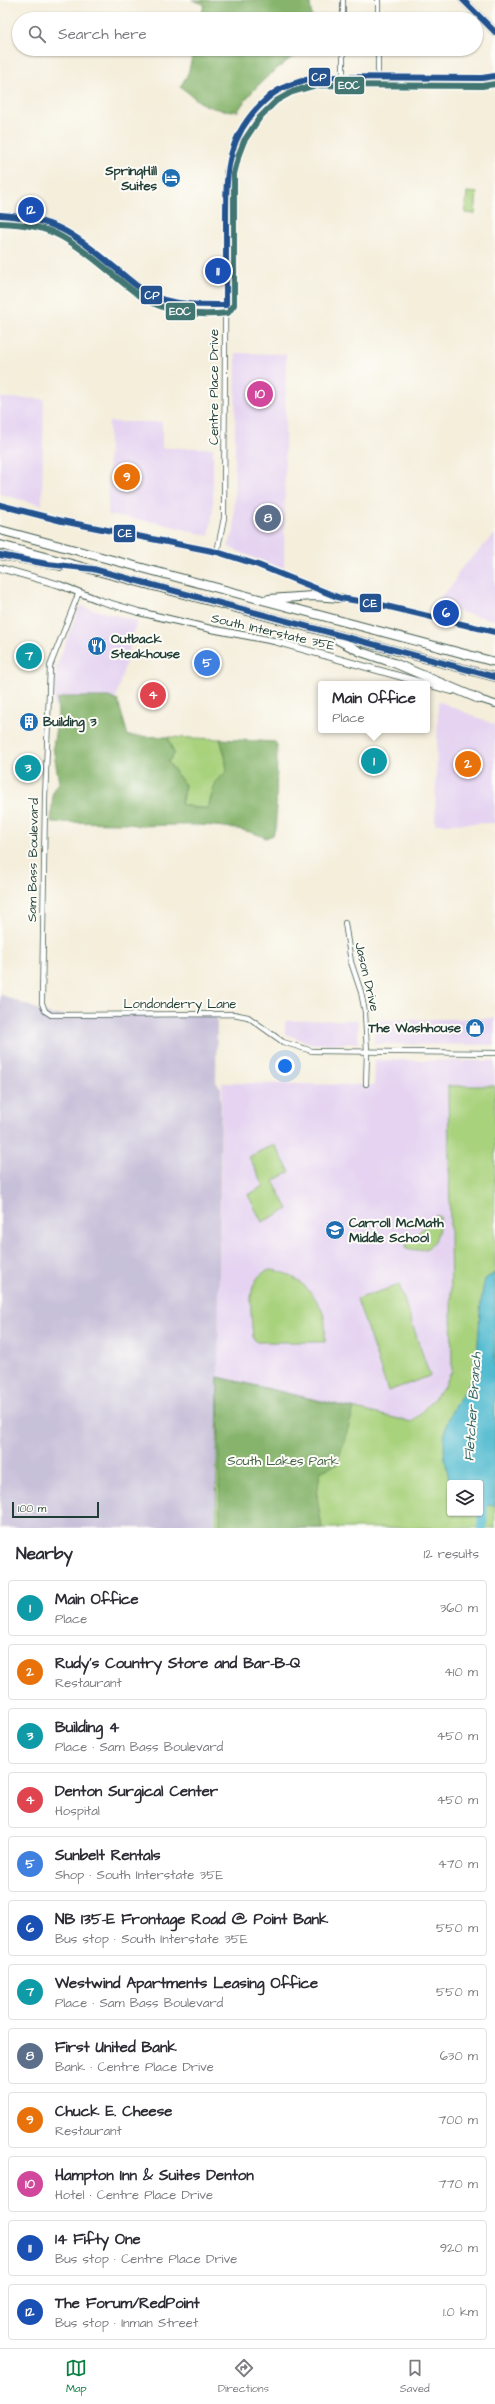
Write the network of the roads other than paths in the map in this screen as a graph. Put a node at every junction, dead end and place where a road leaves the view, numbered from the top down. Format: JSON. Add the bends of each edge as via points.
{"nodes":[{"id":1,"x":343,"y":0,"type":"edge"},
{"id":2,"x":378,"y":0,"type":"edge"},
{"id":3,"x":463,"y":0,"type":"edge"},
{"id":4,"x":343,"y":12,"type":"edge"},
{"id":5,"x":378,"y":12,"type":"edge"},
{"id":6,"x":475,"y":12,"type":"edge"},
{"id":7,"x":483,"y":20,"type":"edge"},
{"id":8,"x":495,"y":32,"type":"edge"},
{"id":9,"x":343,"y":56,"type":"edge"},
{"id":10,"x":378,"y":56,"type":"edge"},
{"id":11,"x":343,"y":76,"type":"junction"},
{"id":12,"x":495,"y":76,"type":"edge"},
{"id":13,"x":378,"y":77,"type":"junction"},
{"id":14,"x":0,"y":215,"type":"edge"},
{"id":15,"x":226,"y":305,"type":"junction"},
{"id":16,"x":0,"y":505,"type":"edge"},
{"id":17,"x":0,"y":530,"type":"edge"},
{"id":18,"x":0,"y":545,"type":"edge"},
{"id":19,"x":216,"y":552,"type":"junction"},
{"id":20,"x":0,"y":554,"type":"edge"},
{"id":21,"x":0,"y":568,"type":"edge"},
{"id":22,"x":93,"y":569,"type":"junction"},
{"id":23,"x":79,"y":592,"type":"junction"},
{"id":24,"x":340,"y":598,"type":"junction"},
{"id":25,"x":263,"y":600,"type":"junction"},
{"id":26,"x":495,"y":632,"type":"edge"},
{"id":27,"x":325,"y":633,"type":"junction"},
{"id":28,"x":495,"y":662,"type":"edge"},
{"id":29,"x":495,"y":677,"type":"edge"},
{"id":30,"x":416,"y":681,"type":"edge"},
{"id":31,"x":430,"y":685,"type":"edge"},
{"id":32,"x":479,"y":699,"type":"junction"},
{"id":33,"x":495,"y":704,"type":"edge"},
{"id":34,"x":345,"y":923,"type":"dead end"},
{"id":35,"x":47,"y":1012,"type":"joint"},
{"id":36,"x":368,"y":1052,"type":"junction"},
{"id":37,"x":495,"y":1053,"type":"edge"},
{"id":38,"x":366,"y":1084,"type":"dead end"}],
"edges":[{"from":1,"to":4,"type":"street"},
{"from":2,"to":5,"type":"street"},
{"from":3,"to":6,"type":"main road"},
{"from":7,"to":8,"type":"main road"},
{"from":9,"to":11,"type":"street"},
{"from":10,"to":13,"type":"street"},
{"from":11,"to":13,"type":"street","name":"Centre Place Drive"},
{"from":11,"to":15,"type":"street","name":"Centre Place Drive","via":[[315,77],[289,85],[271,95],[254,112],[236,137],[226,172]]},
{"from":12,"to":13,"type":"street","name":"Centre Place Drive"},
{"from":14,"to":15,"type":"street","via":[[30,216],[54,223],[88,245],[137,286],[162,299],[195,305]]},
{"from":15,"to":19,"type":"street","name":"Centre Place Drive","via":[[224,518]]},
{"from":16,"to":19,"type":"main road","via":[[62,521]]},
{"from":17,"to":25,"type":"highway"},
{"from":18,"to":22,"type":"highway"},
{"from":19,"to":24,"type":"main road","via":[[258,565]]},
{"from":20,"to":22,"type":"highway","via":[[47,564]]},
{"from":21,"to":23,"type":"main road","name":"South Interstate 35E"},
{"from":22,"to":27,"type":"highway"},
{"from":23,"to":30,"type":"main road","name":"South Interstate 35E","via":[[139,612],[297,647]]},
{"from":23,"to":35,"type":"street","name":"Sam Bass Boulevard","via":[[50,666],[42,1003]]},
{"from":24,"to":25,"type":"highway","via":[[313,596]]},
{"from":24,"to":26,"type":"main road","via":[[377,604]]},
{"from":25,"to":28,"type":"highway"},
{"from":27,"to":29,"type":"highway"},
{"from":27,"to":32,"type":"highway","via":[[361,652]]},
{"from":31,"to":32,"type":"main road","name":"South Interstate 35E"},
{"from":32,"to":33,"type":"main road","name":"South Interstate 35E"},
{"from":34,"to":36,"type":"street","name":"Jason Drive","via":[[351,962],[365,1012]]},
{"from":35,"to":36,"type":"street","name":"Londonderry Lane","via":[[51,1015],[233,1014],[248,1016],[284,1042],[312,1052]]},
{"from":36,"to":37,"type":"street","name":"Londonderry Lane"},
{"from":36,"to":38,"type":"street","name":"Jason Drive"}]}
